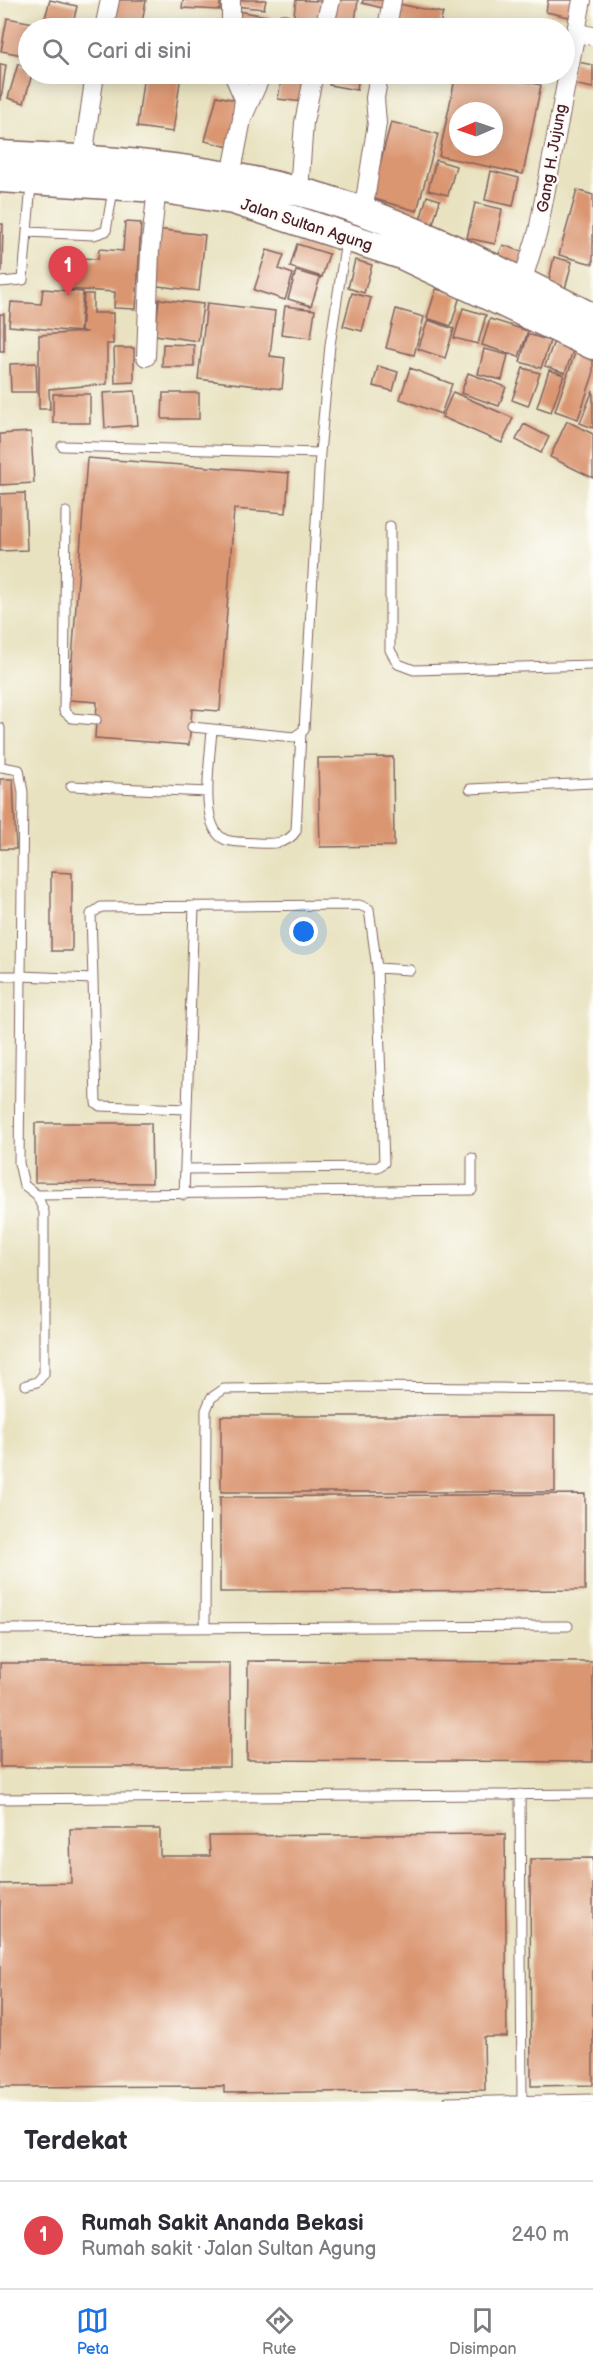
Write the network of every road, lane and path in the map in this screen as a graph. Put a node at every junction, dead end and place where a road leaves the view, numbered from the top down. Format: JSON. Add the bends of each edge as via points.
{"nodes":[{"id":1,"x":110,"y":0,"type":"edge"},
{"id":2,"x":231,"y":0,"type":"edge"},
{"id":3,"x":331,"y":0,"type":"edge"},
{"id":4,"x":392,"y":0,"type":"edge"},
{"id":5,"x":582,"y":0,"type":"edge"},
{"id":6,"x":106,"y":18,"type":"edge"},
{"id":7,"x":231,"y":18,"type":"edge"},
{"id":8,"x":326,"y":18,"type":"edge"},
{"id":9,"x":389,"y":18,"type":"edge"},
{"id":10,"x":584,"y":35,"type":"edge"},
{"id":11,"x":575,"y":73,"type":"edge"},
{"id":12,"x":94,"y":84,"type":"edge"},
{"id":13,"x":237,"y":84,"type":"edge"},
{"id":14,"x":258,"y":84,"type":"edge"},
{"id":15,"x":312,"y":84,"type":"edge"},
{"id":16,"x":377,"y":84,"type":"edge"},
{"id":17,"x":572,"y":84,"type":"edge"},
{"id":18,"x":242,"y":119,"type":"junction"},
{"id":19,"x":0,"y":155,"type":"edge"},
{"id":20,"x":83,"y":158,"type":"junction"},
{"id":21,"x":231,"y":176,"type":"junction"},
{"id":22,"x":0,"y":178,"type":"edge"},
{"id":23,"x":31,"y":178,"type":"junction"},
{"id":24,"x":113,"y":184,"type":"junction"},
{"id":25,"x":158,"y":188,"type":"junction"},
{"id":26,"x":299,"y":191,"type":"junction"},
{"id":27,"x":363,"y":213,"type":"junction"},
{"id":28,"x":27,"y":232,"type":"junction"},
{"id":29,"x":347,"y":238,"type":"junction"},
{"id":30,"x":0,"y":282,"type":"edge"},
{"id":31,"x":522,"y":282,"type":"junction"},
{"id":32,"x":593,"y":318,"type":"edge"},
{"id":33,"x":593,"y":345,"type":"edge"},
{"id":34,"x":146,"y":357,"type":"dead end"},
{"id":35,"x":62,"y":446,"type":"dead end"},
{"id":36,"x":320,"y":453,"type":"junction"},
{"id":37,"x":66,"y":512,"type":"dead end"},
{"id":38,"x":390,"y":526,"type":"dead end"},
{"id":39,"x":593,"y":664,"type":"edge"},
{"id":40,"x":96,"y":720,"type":"dead end"},
{"id":41,"x":192,"y":727,"type":"dead end"},
{"id":42,"x":0,"y":728,"type":"edge"},
{"id":43,"x":212,"y":729,"type":"junction"},
{"id":44,"x":301,"y":733,"type":"junction"},
{"id":45,"x":1,"y":767,"type":"edge"},
{"id":46,"x":593,"y":783,"type":"edge"},
{"id":47,"x":71,"y":786,"type":"dead end"},
{"id":48,"x":470,"y":789,"type":"dead end"},
{"id":49,"x":208,"y":792,"type":"junction"},
{"id":50,"x":195,"y":906,"type":"junction"},
{"id":51,"x":377,"y":968,"type":"junction"},
{"id":52,"x":410,"y":970,"type":"dead end"},
{"id":53,"x":0,"y":976,"type":"edge"},
{"id":54,"x":21,"y":976,"type":"junction"},
{"id":55,"x":93,"y":979,"type":"junction"},
{"id":56,"x":188,"y":1109,"type":"junction"},
{"id":57,"x":472,"y":1158,"type":"dead end"},
{"id":58,"x":186,"y":1169,"type":"junction"},
{"id":59,"x":37,"y":1195,"type":"junction"},
{"id":60,"x":184,"y":1195,"type":"junction"},
{"id":61,"x":26,"y":1385,"type":"dead end"},
{"id":62,"x":593,"y":1389,"type":"edge"},
{"id":63,"x":568,"y":1626,"type":"dead end"},
{"id":64,"x":205,"y":1627,"type":"junction"},
{"id":65,"x":0,"y":1629,"type":"edge"},
{"id":66,"x":520,"y":1794,"type":"junction"},
{"id":67,"x":593,"y":1794,"type":"edge"},
{"id":68,"x":0,"y":1799,"type":"edge"},
{"id":69,"x":593,"y":2099,"type":"edge"},
{"id":70,"x":522,"y":2101,"type":"edge"},
{"id":71,"x":447,"y":2102,"type":"edge"}],
"edges":[{"from":1,"to":6,"type":"street"},
{"from":2,"to":7,"type":"street"},
{"from":3,"to":8,"type":"street"},
{"from":4,"to":9,"type":"street"},
{"from":5,"to":10,"type":"street","name":"Gang H. Jujung"},
{"from":10,"to":11,"type":"street","name":"Gang H. Jujung"},
{"from":12,"to":20,"type":"street"},
{"from":13,"to":18,"type":"street","via":[[244,99]]},
{"from":14,"to":18,"type":"street"},
{"from":15,"to":26,"type":"street","via":[[304,122]]},
{"from":16,"to":27,"type":"street","via":[[377,123]]},
{"from":17,"to":31,"type":"street","name":"Gang H. Jujung"},
{"from":18,"to":21,"type":"street"},
{"from":19,"to":20,"type":"highway","name":"Jalan Sultan Agung"},
{"from":20,"to":21,"type":"highway","name":"Jalan Sultan Agung"},
{"from":21,"to":26,"type":"highway","name":"Jalan Sultan Agung"},
{"from":22,"to":23,"type":"highway","name":"Jalan Sultan Agung"},
{"from":23,"to":24,"type":"highway","name":"Jalan Sultan Agung"},
{"from":23,"to":28,"type":"lane"},
{"from":24,"to":25,"type":"highway","name":"Jalan Sultan Agung"},
{"from":24,"to":28,"type":"lane","via":[[106,231],[94,235]]},
{"from":25,"to":29,"type":"highway","name":"Jalan Sultan Agung","via":[[233,200]]},
{"from":25,"to":34,"type":"street","via":[[150,250]]},
{"from":26,"to":27,"type":"highway","name":"Jalan Sultan Agung"},
{"from":27,"to":31,"type":"highway","name":"Jalan Sultan Agung"},
{"from":28,"to":30,"type":"lane","via":[[23,280]]},
{"from":29,"to":33,"type":"highway","name":"Jalan Sultan Agung","via":[[402,255]]},
{"from":29,"to":36,"type":"lane","via":[[330,345]]},
{"from":31,"to":32,"type":"highway","name":"Jalan Sultan Agung"},
{"from":35,"to":36,"type":"lane"},
{"from":36,"to":44,"type":"lane"},
{"from":37,"to":40,"type":"lane","via":[[64,711],[72,718]]},
{"from":38,"to":39,"type":"lane","via":[[390,650],[398,664],[414,670]]},
{"from":41,"to":43,"type":"lane"},
{"from":42,"to":45,"type":"lane"},
{"from":43,"to":44,"type":"lane","via":[[294,737]]},
{"from":43,"to":49,"type":"lane"},
{"from":44,"to":49,"type":"lane","via":[[296,831],[285,841],[226,840],[215,832]]},
{"from":45,"to":54,"type":"lane","via":[[19,770],[24,792]]},
{"from":46,"to":48,"type":"lane"},
{"from":47,"to":49,"type":"lane"},
{"from":50,"to":51,"type":"lane","via":[[365,906],[371,911]]},
{"from":50,"to":55,"type":"lane","via":[[93,910]]},
{"from":50,"to":56,"type":"lane"},
{"from":51,"to":52,"type":"lane"},
{"from":51,"to":58,"type":"lane","via":[[385,1160],[382,1166]]},
{"from":53,"to":54,"type":"lane"},
{"from":54,"to":55,"type":"lane"},
{"from":54,"to":59,"type":"lane","via":[[19,1163],[24,1185]]},
{"from":55,"to":56,"type":"lane","via":[[96,1103]]},
{"from":56,"to":58,"type":"lane"},
{"from":57,"to":60,"type":"lane","via":[[472,1190]]},
{"from":58,"to":60,"type":"lane"},
{"from":59,"to":60,"type":"lane"},
{"from":59,"to":61,"type":"lane","via":[[44,1212],[44,1374],[37,1382]]},
{"from":62,"to":64,"type":"lane","via":[[224,1389],[206,1410]]},
{"from":63,"to":64,"type":"lane"},
{"from":64,"to":65,"type":"lane"},
{"from":66,"to":67,"type":"lane"},
{"from":66,"to":68,"type":"lane"},
{"from":66,"to":70,"type":"lane"},
{"from":69,"to":70,"type":"lane"},
{"from":70,"to":71,"type":"lane"}]}
